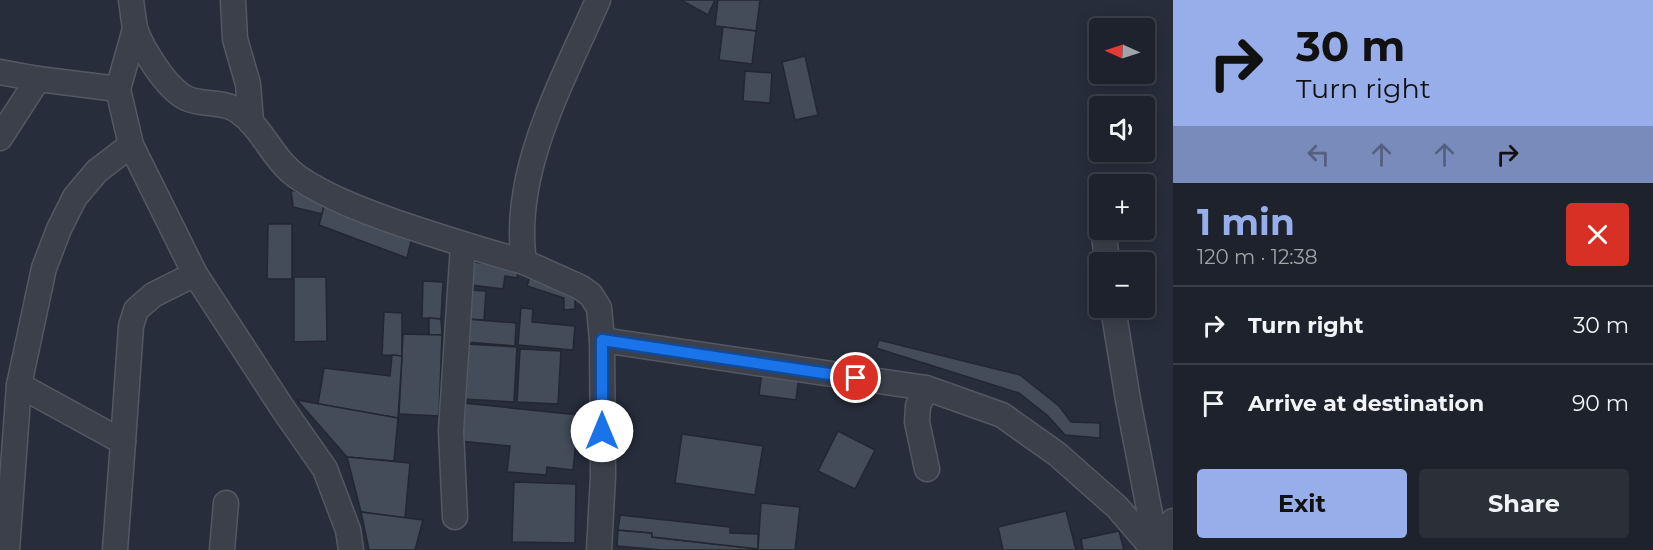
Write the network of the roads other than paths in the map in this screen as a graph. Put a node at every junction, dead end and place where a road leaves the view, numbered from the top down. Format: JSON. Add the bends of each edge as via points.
{"nodes":[{"id":1,"x":131,"y":0,"type":"edge"},
{"id":2,"x":233,"y":0,"type":"edge"},
{"id":3,"x":598,"y":0,"type":"edge"},
{"id":4,"x":135,"y":29,"type":"junction"},
{"id":5,"x":0,"y":72,"type":"edge"},
{"id":6,"x":38,"y":79,"type":"junction"},
{"id":7,"x":118,"y":88,"type":"junction"},
{"id":8,"x":251,"y":122,"type":"junction"},
{"id":9,"x":0,"y":138,"type":"edge"},
{"id":10,"x":131,"y":145,"type":"junction"},
{"id":11,"x":463,"y":245,"type":"junction"},
{"id":12,"x":524,"y":262,"type":"junction"},
{"id":13,"x":195,"y":274,"type":"junction"},
{"id":14,"x":1115,"y":318,"type":"edge"},
{"id":15,"x":602,"y":340,"type":"junction"},
{"id":16,"x":19,"y":385,"type":"junction"},
{"id":17,"x":926,"y":388,"type":"junction"},
{"id":18,"x":123,"y":442,"type":"junction"},
{"id":19,"x":927,"y":469,"type":"dead end"},
{"id":20,"x":226,"y":503,"type":"dead end"},
{"id":21,"x":455,"y":517,"type":"dead end"},
{"id":22,"x":1173,"y":521,"type":"edge"},
{"id":23,"x":7,"y":550,"type":"edge"},
{"id":24,"x":115,"y":550,"type":"edge"},
{"id":25,"x":222,"y":550,"type":"edge"},
{"id":26,"x":351,"y":550,"type":"edge"},
{"id":27,"x":599,"y":550,"type":"edge"},
{"id":28,"x":1157,"y":550,"type":"edge"}],
"edges":[{"from":1,"to":4,"type":"street"},
{"from":2,"to":8,"type":"street","via":[[235,39],[248,84]]},
{"from":3,"to":12,"type":"street","via":[[544,124],[528,174],[521,224]]},
{"from":4,"to":7,"type":"street"},
{"from":4,"to":8,"type":"street","via":[[141,45],[170,84],[186,98],[237,110]]},
{"from":5,"to":6,"type":"street"},
{"from":6,"to":7,"type":"street"},
{"from":6,"to":9,"type":"street"},
{"from":7,"to":10,"type":"street"},
{"from":8,"to":11,"type":"street","via":[[281,164],[299,178],[356,208]]},
{"from":10,"to":13,"type":"street"},
{"from":10,"to":16,"type":"street","via":[[97,171],[75,197],[59,229],[44,268]]},
{"from":11,"to":12,"type":"street"},
{"from":11,"to":21,"type":"street","via":[[451,431]]},
{"from":12,"to":15,"type":"street","via":[[591,295],[599,308]]},
{"from":13,"to":18,"type":"street","via":[[153,295],[136,310],[131,326]]},
{"from":13,"to":26,"type":"street","via":[[325,470],[348,530]]},
{"from":14,"to":28,"type":"street"},
{"from":15,"to":17,"type":"street"},
{"from":15,"to":27,"type":"street"},
{"from":16,"to":18,"type":"street"},
{"from":16,"to":23,"type":"street"},
{"from":17,"to":19,"type":"street","via":[[918,406],[917,422]]},
{"from":17,"to":28,"type":"street","via":[[1002,415],[1057,454],[1117,507]]},
{"from":18,"to":24,"type":"street"},
{"from":20,"to":25,"type":"street"},
{"from":22,"to":28,"type":"street"}]}
